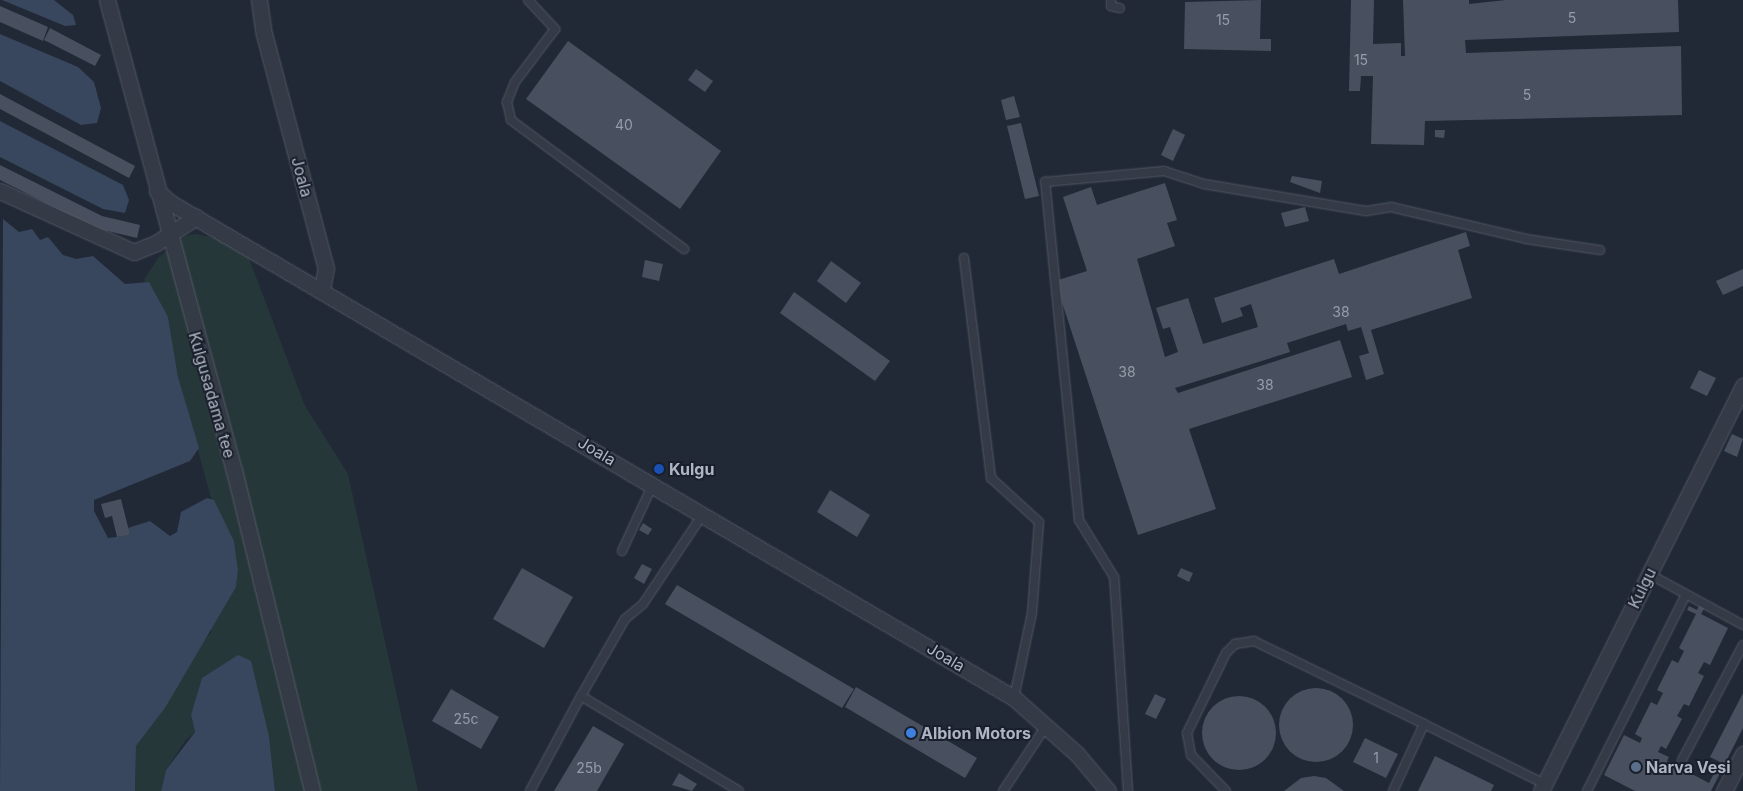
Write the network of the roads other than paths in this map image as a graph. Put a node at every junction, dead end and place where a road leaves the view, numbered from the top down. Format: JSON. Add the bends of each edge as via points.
{"nodes":[{"id":1,"x":106,"y":0,"type":"edge"},
{"id":2,"x":259,"y":0,"type":"edge"},
{"id":3,"x":528,"y":0,"type":"edge"},
{"id":4,"x":1111,"y":0,"type":"edge"},
{"id":5,"x":1120,"y":8,"type":"dead end"},
{"id":6,"x":0,"y":191,"type":"edge"},
{"id":7,"x":157,"y":191,"type":"junction"},
{"id":8,"x":196,"y":217,"type":"junction"},
{"id":9,"x":167,"y":233,"type":"junction"},
{"id":10,"x":684,"y":250,"type":"dead end"},
{"id":11,"x":1600,"y":250,"type":"dead end"},
{"id":12,"x":964,"y":258,"type":"dead end"},
{"id":13,"x":322,"y":288,"type":"junction"},
{"id":14,"x":1742,"y":388,"type":"edge"},
{"id":15,"x":653,"y":484,"type":"junction"},
{"id":16,"x":703,"y":514,"type":"junction"},
{"id":17,"x":622,"y":551,"type":"dead end"},
{"id":18,"x":1649,"y":574,"type":"junction"},
{"id":19,"x":1686,"y":594,"type":"junction"},
{"id":20,"x":1743,"y":625,"type":"edge"},
{"id":21,"x":1743,"y":645,"type":"edge"},
{"id":22,"x":581,"y":696,"type":"junction"},
{"id":23,"x":1014,"y":698,"type":"junction"},
{"id":24,"x":1424,"y":724,"type":"junction"},
{"id":25,"x":1046,"y":726,"type":"junction"},
{"id":26,"x":1743,"y":754,"type":"edge"},
{"id":27,"x":1682,"y":760,"type":"dead end"},
{"id":28,"x":1543,"y":787,"type":"edge"},
{"id":29,"x":312,"y":791,"type":"edge"},
{"id":30,"x":530,"y":791,"type":"edge"},
{"id":31,"x":739,"y":791,"type":"edge"},
{"id":32,"x":1003,"y":791,"type":"edge"},
{"id":33,"x":1108,"y":791,"type":"edge"},
{"id":34,"x":1128,"y":791,"type":"edge"},
{"id":35,"x":1226,"y":791,"type":"edge"},
{"id":36,"x":1393,"y":791,"type":"edge"},
{"id":37,"x":1587,"y":791,"type":"edge"},
{"id":38,"x":1724,"y":791,"type":"edge"}],
"edges":[{"from":1,"to":7,"type":"street","name":"Kulgusadama tee"},
{"from":2,"to":13,"type":"street","name":"Joala","via":[[264,34],[326,268]]},
{"from":3,"to":10,"type":"lane","via":[[555,29],[515,82],[507,102],[511,120]]},
{"from":4,"to":5,"type":"lane","via":[[1111,6]]},
{"from":6,"to":9,"type":"street","via":[[134,252],[156,243]]},
{"from":7,"to":8,"type":"street"},
{"from":7,"to":9,"type":"street","name":"Kulgusadama tee"},
{"from":8,"to":9,"type":"street"},
{"from":8,"to":13,"type":"street"},
{"from":9,"to":29,"type":"street","name":"Kulgusadama tee","via":[[234,470]]},
{"from":11,"to":34,"type":"lane","via":[[1526,239],[1392,207],[1366,210],[1204,184],[1164,170],[1045,182],[1079,520],[1114,577]]},
{"from":12,"to":23,"type":"lane","via":[[991,478],[1039,522],[1032,614]]},
{"from":13,"to":15,"type":"street","name":"Joala"},
{"from":14,"to":18,"type":"street","name":"Kulgu"},
{"from":15,"to":16,"type":"street","name":"Joala"},
{"from":15,"to":17,"type":"lane"},
{"from":16,"to":22,"type":"lane","via":[[642,604],[625,619]]},
{"from":16,"to":23,"type":"street","name":"Joala"},
{"from":18,"to":19,"type":"lane"},
{"from":18,"to":28,"type":"street","name":"Kulgu"},
{"from":19,"to":20,"type":"lane"},
{"from":19,"to":37,"type":"lane"},
{"from":21,"to":27,"type":"lane"},
{"from":22,"to":30,"type":"lane"},
{"from":22,"to":31,"type":"lane"},
{"from":23,"to":25,"type":"street","name":"Joala"},
{"from":24,"to":28,"type":"lane"},
{"from":24,"to":35,"type":"lane","via":[[1273,647],[1254,641],[1240,642],[1226,653],[1186,738],[1191,754]]},
{"from":24,"to":36,"type":"lane"},
{"from":25,"to":32,"type":"lane"},
{"from":25,"to":33,"type":"street","name":"Joala","via":[[1077,754]]},
{"from":26,"to":38,"type":"street"}]}
